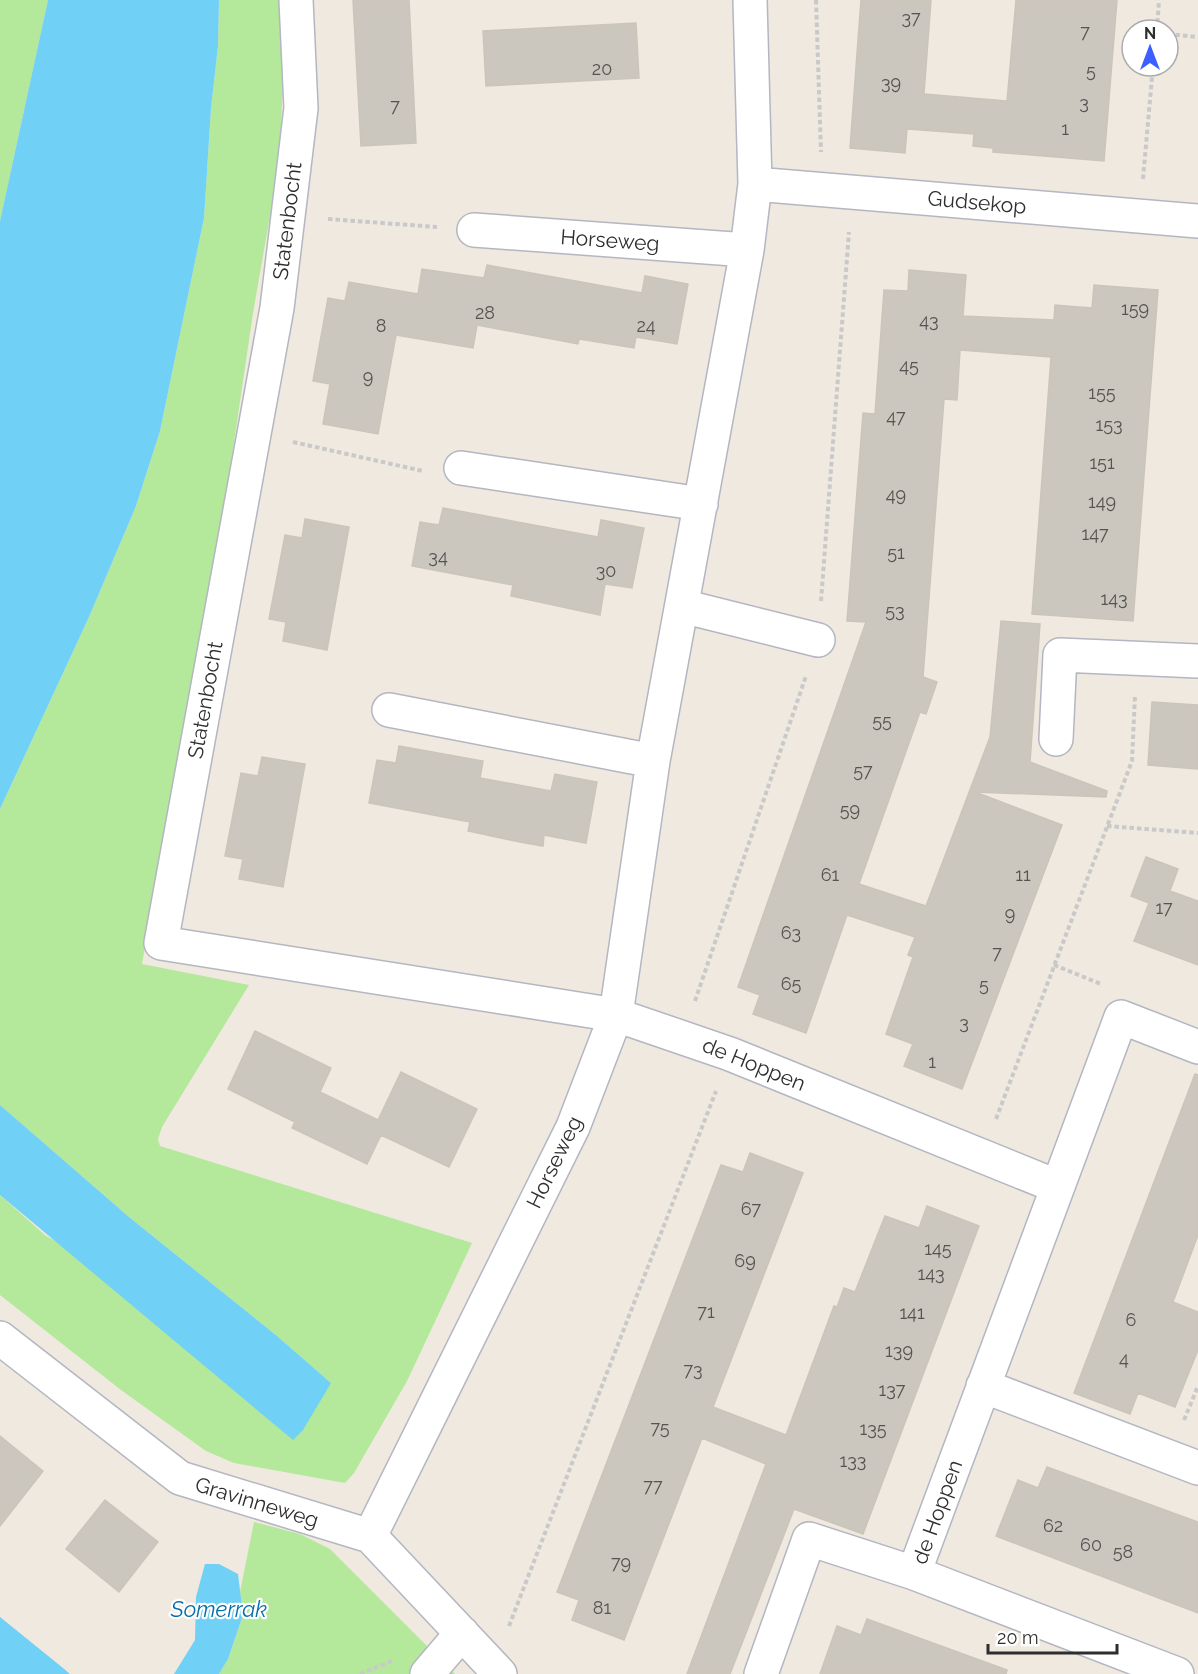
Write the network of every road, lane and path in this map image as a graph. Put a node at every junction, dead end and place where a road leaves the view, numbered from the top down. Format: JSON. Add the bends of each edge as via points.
{"nodes":[{"id":1,"x":296,"y":0,"type":"edge"},
{"id":2,"x":750,"y":0,"type":"edge"},
{"id":3,"x":816,"y":0,"type":"edge"},
{"id":4,"x":1159,"y":0,"type":"edge"},
{"id":5,"x":1157,"y":18,"type":"edge"},
{"id":6,"x":1180,"y":35,"type":"edge"},
{"id":7,"x":1198,"y":37,"type":"edge"},
{"id":8,"x":1152,"y":78,"type":"edge"},
{"id":9,"x":755,"y":184,"type":"junction"},
{"id":10,"x":822,"y":190,"type":"junction"},
{"id":11,"x":1140,"y":216,"type":"junction"},
{"id":12,"x":288,"y":217,"type":"junction"},
{"id":13,"x":1198,"y":221,"type":"edge"},
{"id":14,"x":474,"y":230,"type":"joint"},
{"id":15,"x":747,"y":250,"type":"junction"},
{"id":16,"x":254,"y":434,"type":"junction"},
{"id":17,"x":461,"y":468,"type":"joint"},
{"id":18,"x":701,"y":504,"type":"junction"},
{"id":19,"x":682,"y":606,"type":"junction"},
{"id":20,"x":818,"y":640,"type":"dead end"},
{"id":21,"x":1136,"y":659,"type":"junction"},
{"id":22,"x":1198,"y":662,"type":"edge"},
{"id":23,"x":389,"y":710,"type":"dead end"},
{"id":24,"x":1056,"y":739,"type":"dead end"},
{"id":25,"x":653,"y":761,"type":"junction"},
{"id":26,"x":1107,"y":826,"type":"junction"},
{"id":27,"x":1198,"y":832,"type":"edge"},
{"id":28,"x":1054,"y":965,"type":"junction"},
{"id":29,"x":616,"y":1015,"type":"junction"},
{"id":30,"x":1121,"y":1017,"type":"junction"},
{"id":31,"x":1198,"y":1047,"type":"edge"},
{"id":32,"x":730,"y":1053,"type":"junction"},
{"id":33,"x":982,"y":1156,"type":"junction"},
{"id":34,"x":1056,"y":1186,"type":"junction"},
{"id":35,"x":0,"y":1338,"type":"edge"},
{"id":36,"x":983,"y":1386,"type":"junction"},
{"id":37,"x":1198,"y":1468,"type":"edge"},
{"id":38,"x":370,"y":1536,"type":"junction"},
{"id":39,"x":914,"y":1573,"type":"junction"},
{"id":40,"x":462,"y":1633,"type":"junction"},
{"id":41,"x":497,"y":1670,"type":"edge"},
{"id":42,"x":427,"y":1674,"type":"edge"},
{"id":43,"x":761,"y":1674,"type":"edge"},
{"id":44,"x":1177,"y":1674,"type":"edge"}],
"edges":[{"from":1,"to":12,"type":"street","name":"Statenbocht","via":[[301,108]]},
{"from":2,"to":9,"type":"street","name":"Horseweg"},
{"from":3,"to":10,"type":"path"},
{"from":4,"to":5,"type":"path"},
{"from":6,"to":7,"type":"path"},
{"from":8,"to":11,"type":"path"},
{"from":9,"to":10,"type":"street","name":"Gudsekop"},
{"from":9,"to":15,"type":"street","name":"Horseweg"},
{"from":10,"to":11,"type":"street","name":"Gudsekop"},
{"from":11,"to":13,"type":"street","name":"Gudsekop"},
{"from":12,"to":14,"type":"path"},
{"from":12,"to":16,"type":"street","name":"Statenbocht","via":[[277,308]]},
{"from":14,"to":15,"type":"street","name":"Horseweg"},
{"from":15,"to":18,"type":"street","name":"Horseweg"},
{"from":16,"to":17,"type":"path","via":[[425,471]]},
{"from":16,"to":29,"type":"street","name":"Statenbocht","via":[[160,943]]},
{"from":17,"to":18,"type":"street"},
{"from":18,"to":19,"type":"street","name":"Horseweg"},
{"from":19,"to":20,"type":"street"},
{"from":19,"to":25,"type":"street","name":"Horseweg"},
{"from":21,"to":22,"type":"street"},
{"from":21,"to":24,"type":"street","via":[[1059,655]]},
{"from":21,"to":26,"type":"path","via":[[1132,761]]},
{"from":23,"to":25,"type":"street"},
{"from":25,"to":29,"type":"street","name":"Horseweg"},
{"from":26,"to":27,"type":"path"},
{"from":26,"to":28,"type":"path"},
{"from":28,"to":30,"type":"path","via":[[1111,988]]},
{"from":28,"to":33,"type":"path"},
{"from":29,"to":32,"type":"street","name":"de Hoppen"},
{"from":29,"to":38,"type":"street","name":"Horseweg","via":[[573,1127]]},
{"from":30,"to":31,"type":"street"},
{"from":30,"to":34,"type":"street","name":"de Hoppen"},
{"from":32,"to":33,"type":"street","name":"de Hoppen"},
{"from":32,"to":41,"type":"path"},
{"from":33,"to":34,"type":"street","name":"de Hoppen"},
{"from":34,"to":36,"type":"street","name":"de Hoppen"},
{"from":35,"to":38,"type":"street","name":"Gravinneweg","via":[[180,1478]]},
{"from":36,"to":37,"type":"street"},
{"from":36,"to":39,"type":"street","name":"de Hoppen"},
{"from":38,"to":40,"type":"street","name":"Gravinneweg"},
{"from":39,"to":43,"type":"street","via":[[809,1539]]},
{"from":39,"to":44,"type":"street","name":"de Hoppen"},
{"from":40,"to":41,"type":"street","name":"Gravinneweg"},
{"from":40,"to":42,"type":"street"}]}
